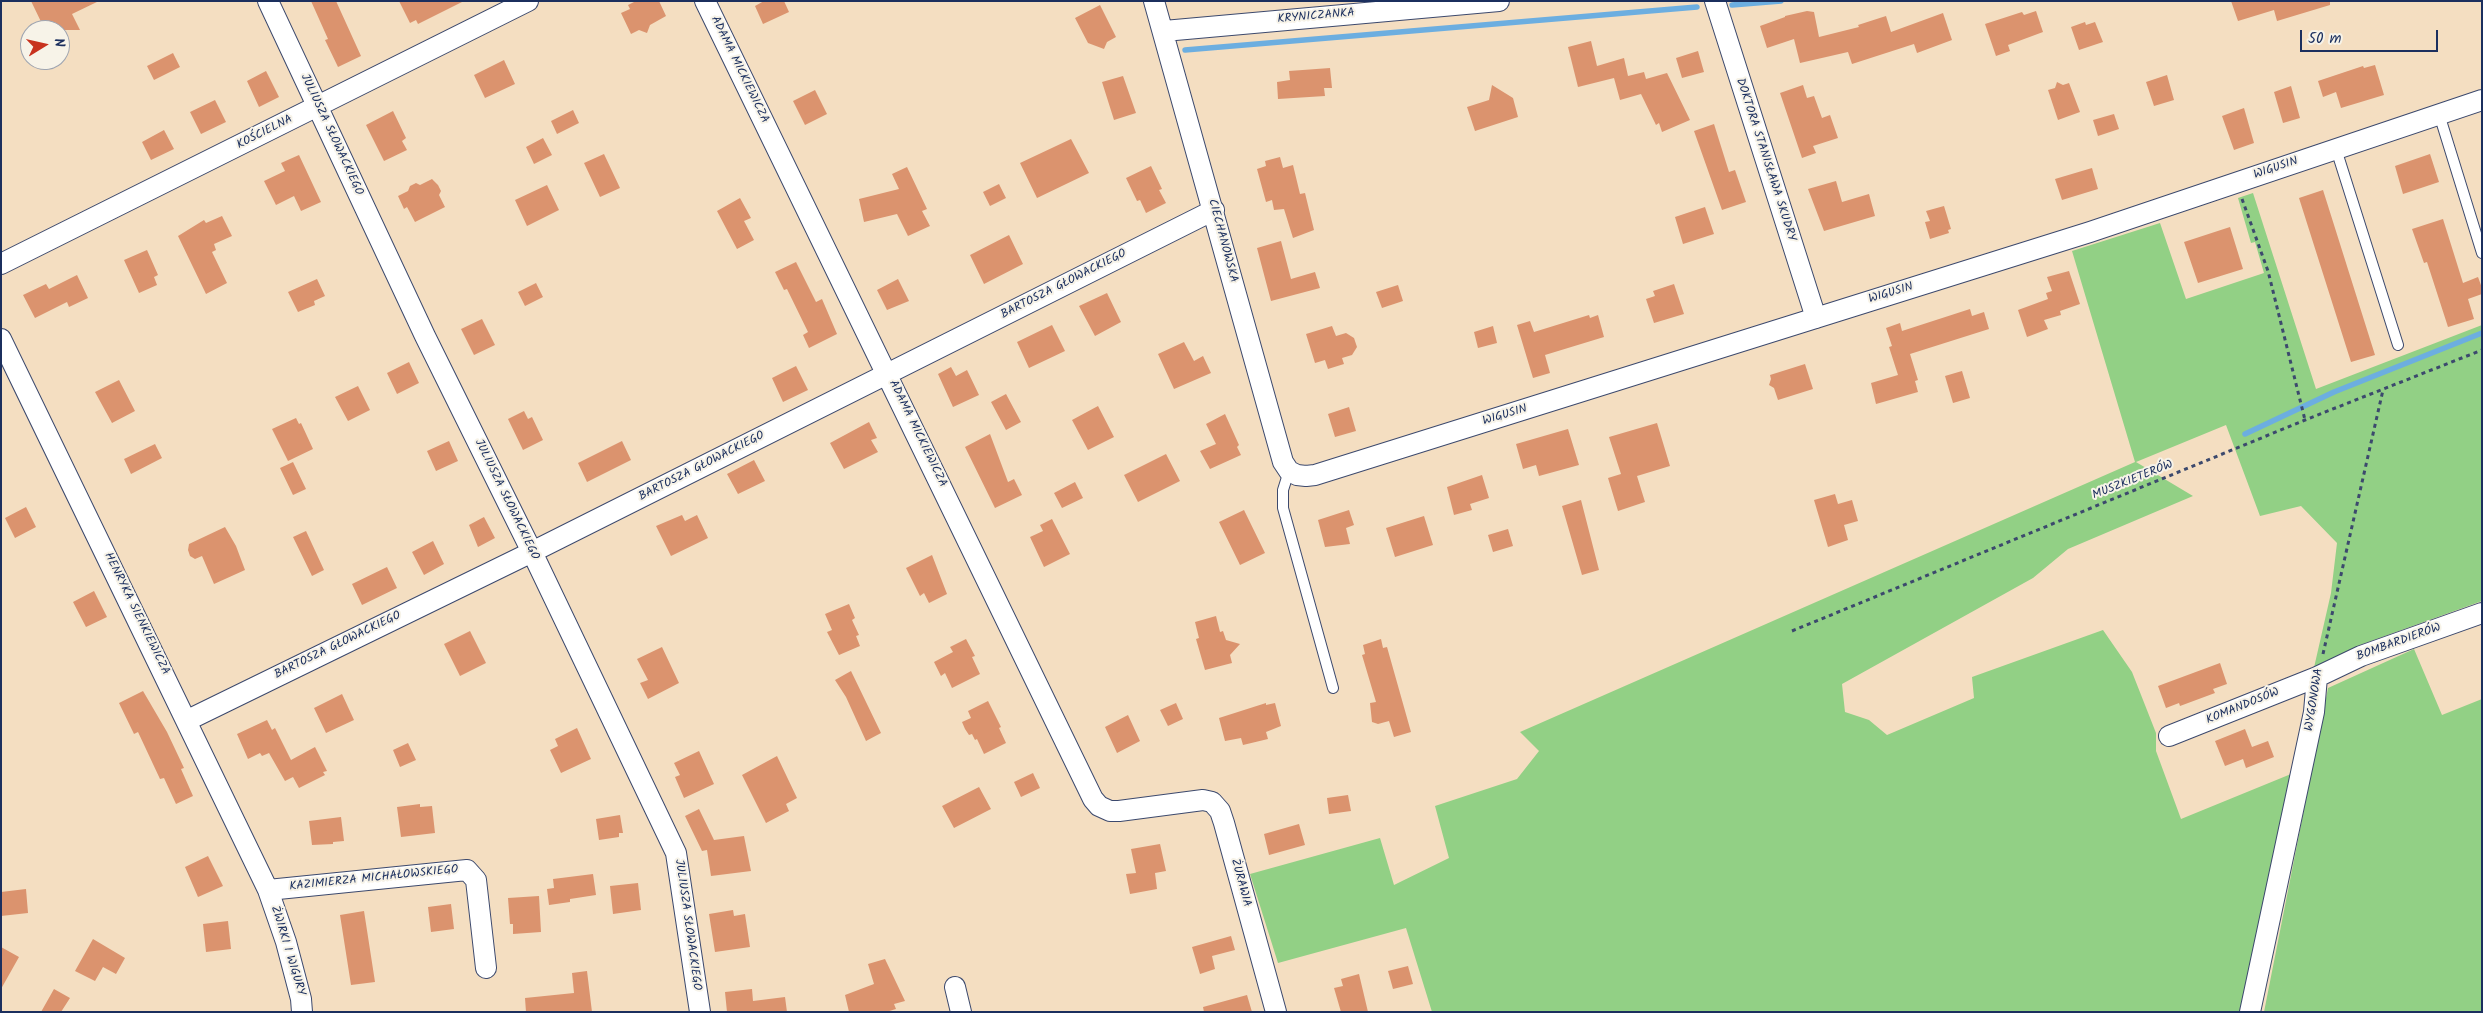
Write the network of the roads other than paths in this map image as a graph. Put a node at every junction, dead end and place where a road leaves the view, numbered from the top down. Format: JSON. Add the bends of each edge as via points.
{"nodes":[{"id":1,"x":268,"y":1,"type":"edge"},
{"id":2,"x":528,"y":1,"type":"edge"},
{"id":3,"x":706,"y":1,"type":"edge"},
{"id":4,"x":1154,"y":1,"type":"edge"},
{"id":5,"x":1499,"y":1,"type":"edge"},
{"id":6,"x":1714,"y":1,"type":"edge"},
{"id":7,"x":1164,"y":31,"type":"junction"},
{"id":8,"x":2482,"y":100,"type":"edge"},
{"id":9,"x":318,"y":107,"type":"junction"},
{"id":10,"x":2439,"y":114,"type":"junction"},
{"id":11,"x":2336,"y":149,"type":"junction"},
{"id":12,"x":1214,"y":210,"type":"junction"},
{"id":13,"x":2482,"y":253,"type":"edge"},
{"id":14,"x":1,"y":264,"type":"edge"},
{"id":15,"x":1816,"y":318,"type":"junction"},
{"id":16,"x":1,"y":339,"type":"edge"},
{"id":17,"x":2398,"y":345,"type":"dead end"},
{"id":18,"x":887,"y":373,"type":"junction"},
{"id":19,"x":1293,"y":473,"type":"junction"},
{"id":20,"x":532,"y":552,"type":"junction"},
{"id":21,"x":2482,"y":613,"type":"edge"},
{"id":22,"x":2317,"y":677,"type":"junction"},
{"id":23,"x":1333,"y":688,"type":"dead end"},
{"id":24,"x":188,"y":720,"type":"junction"},
{"id":25,"x":2169,"y":736,"type":"dead end"},
{"id":26,"x":1165,"y":805,"type":"joint"},
{"id":27,"x":268,"y":890,"type":"junction"},
{"id":28,"x":486,"y":968,"type":"dead end"},
{"id":29,"x":954,"y":987,"type":"dead end"},
{"id":30,"x":302,"y":1012,"type":"edge"},
{"id":31,"x":700,"y":1012,"type":"edge"},
{"id":32,"x":961,"y":1012,"type":"edge"},
{"id":33,"x":1276,"y":1012,"type":"edge"},
{"id":34,"x":2250,"y":1012,"type":"edge"}],
"edges":[{"from":1,"to":9,"type":"street","name":"JULIUSZA SŁOWACKIEGO"},
{"from":2,"to":9,"type":"street","name":"KOŚCIELNA"},
{"from":3,"to":18,"type":"street","name":"ADAMA MICKIEWICZA"},
{"from":4,"to":7,"type":"street","name":"CIECHANOWSKA"},
{"from":5,"to":7,"type":"street","name":"KRYNICZANKA"},
{"from":6,"to":15,"type":"street","name":"DOKTORA STANISŁAWA SKUDRY"},
{"from":7,"to":12,"type":"street","name":"CIECHANOWSKA"},
{"from":8,"to":10,"type":"street","name":"WIGUSIN"},
{"from":9,"to":14,"type":"street","name":"KOŚCIELNA"},
{"from":9,"to":20,"type":"street","name":"JULIUSZA SŁOWACKIEGO","via":[[425,336]]},
{"from":10,"to":11,"type":"street","name":"WIGUSIN"},
{"from":10,"to":13,"type":"lane"},
{"from":11,"to":15,"type":"street","name":"WIGUSIN","via":[[2090,232]]},
{"from":11,"to":17,"type":"lane"},
{"from":12,"to":18,"type":"street","name":"BARTOSZA GŁOWACKIEGO"},
{"from":12,"to":19,"type":"street","name":"CIECHANOWSKA","via":[[1283,462]]},
{"from":15,"to":19,"type":"street","name":"WIGUSIN","via":[[1315,475]]},
{"from":16,"to":24,"type":"street","name":"HENRYKA SIENKIEWICZA"},
{"from":18,"to":20,"type":"street","name":"BARTOSZA GŁOWACKIEGO"},
{"from":18,"to":26,"type":"street","name":"ADAMA MICKIEWICZA","via":[[1093,799],[1110,811]]},
{"from":19,"to":23,"type":"lane","via":[[1283,490],[1282,508]]},
{"from":20,"to":24,"type":"street","name":"BARTOSZA GŁOWACKIEGO"},
{"from":20,"to":31,"type":"street","name":"JULIUSZA SŁOWACKIEGO","via":[[676,853]]},
{"from":21,"to":22,"type":"street","name":"BOMBARDIERÓW","via":[[2361,656]]},
{"from":22,"to":25,"type":"street","name":"KOMANDOSÓW"},
{"from":22,"to":34,"type":"street","name":"WYGONOWA","via":[[2312,721]]},
{"from":24,"to":27,"type":"street","name":"HENRYKA SIENKIEWICZA"},
{"from":26,"to":33,"type":"street","name":"ŻURAWIA","via":[[1204,800],[1212,802],[1220,811]]},
{"from":27,"to":28,"type":"street","name":"KAZIMIERZA MICHAŁOWSKIEGO","via":[[467,870],[476,880]]},
{"from":27,"to":30,"type":"street","name":"ŻWIRKI I WIGURY","via":[[286,942]]},
{"from":29,"to":32,"type":"street"}]}
